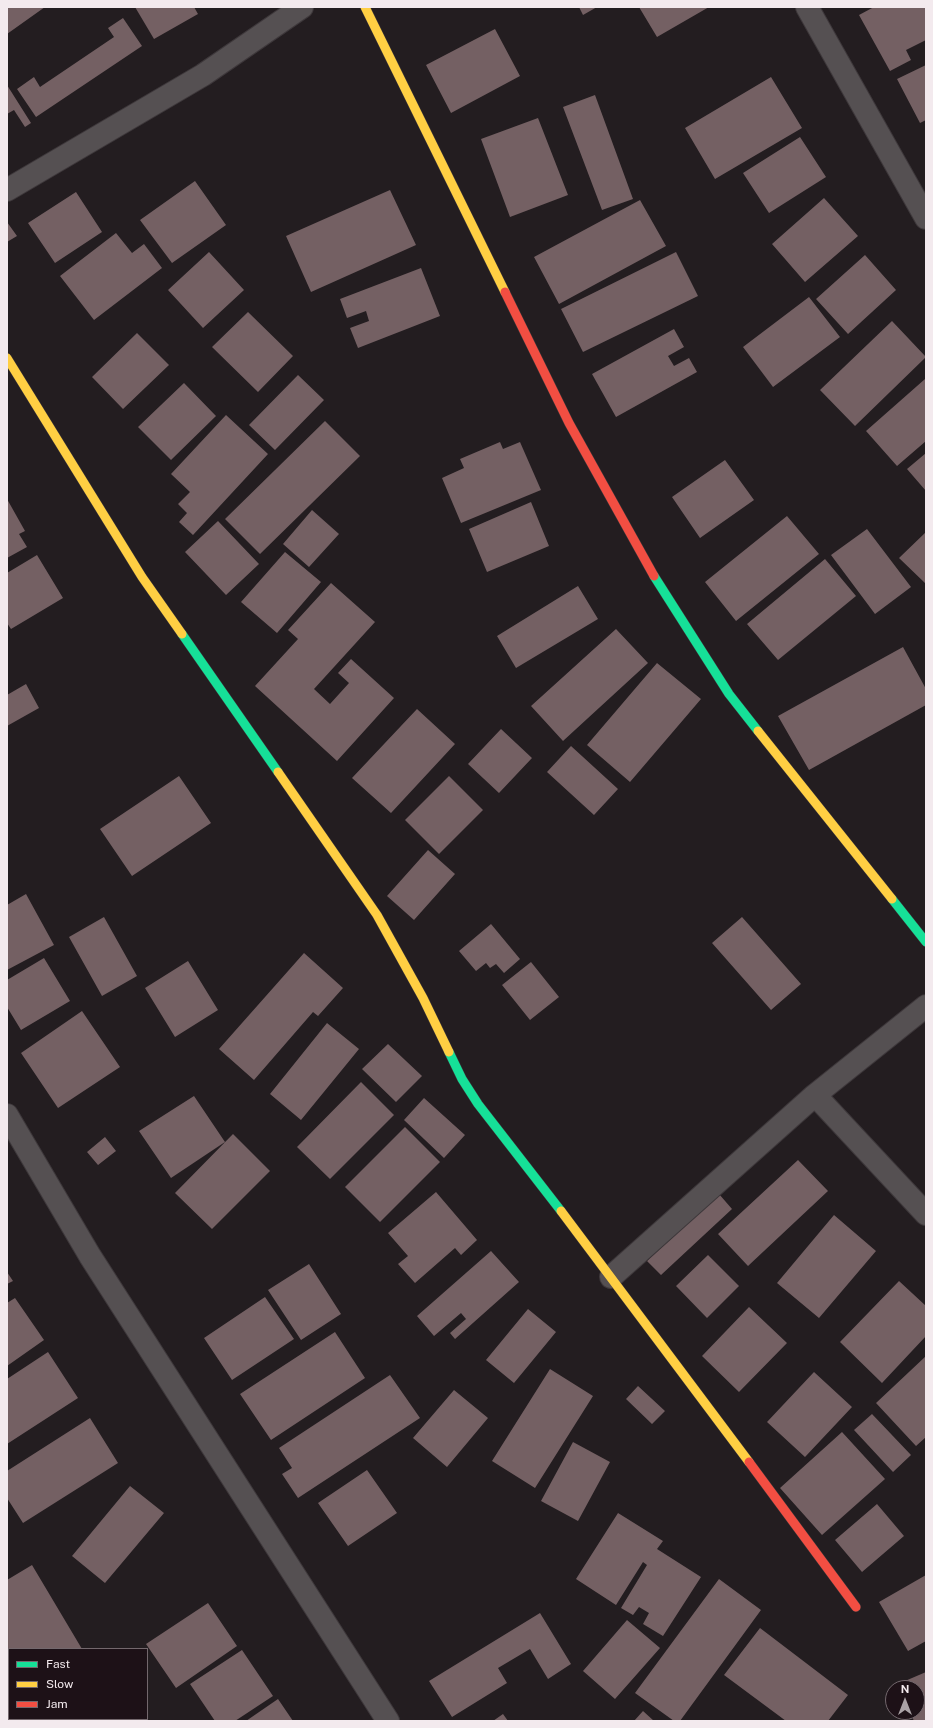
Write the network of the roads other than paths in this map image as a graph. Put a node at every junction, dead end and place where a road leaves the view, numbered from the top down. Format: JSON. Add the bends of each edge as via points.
{"nodes":[{"id":1,"x":302,"y":7,"type":"edge"},
{"id":2,"x":365,"y":7,"type":"edge"},
{"id":3,"x":807,"y":7,"type":"edge"},
{"id":4,"x":7,"y":190,"type":"edge"},
{"id":5,"x":926,"y":218,"type":"edge"},
{"id":6,"x":7,"y":358,"type":"edge"},
{"id":7,"x":926,"y":942,"type":"edge"},
{"id":8,"x":926,"y":1006,"type":"edge"},
{"id":9,"x":815,"y":1095,"type":"junction"},
{"id":10,"x":7,"y":1115,"type":"edge"},
{"id":11,"x":926,"y":1214,"type":"edge"},
{"id":12,"x":611,"y":1277,"type":"junction"},
{"id":13,"x":856,"y":1607,"type":"dead end"},
{"id":14,"x":388,"y":1721,"type":"edge"}],
"edges":[{"from":1,"to":4,"type":"street","via":[[203,76]]},
{"from":2,"to":7,"type":"street","via":[[569,423],[644,561],[729,694]]},
{"from":3,"to":5,"type":"street"},
{"from":6,"to":12,"type":"street","via":[[142,577],[377,915],[423,998],[466,1086]]},
{"from":8,"to":9,"type":"street"},
{"from":9,"to":11,"type":"street"},
{"from":9,"to":12,"type":"street"},
{"from":10,"to":14,"type":"street","via":[[95,1262]]},
{"from":12,"to":13,"type":"street"}]}
